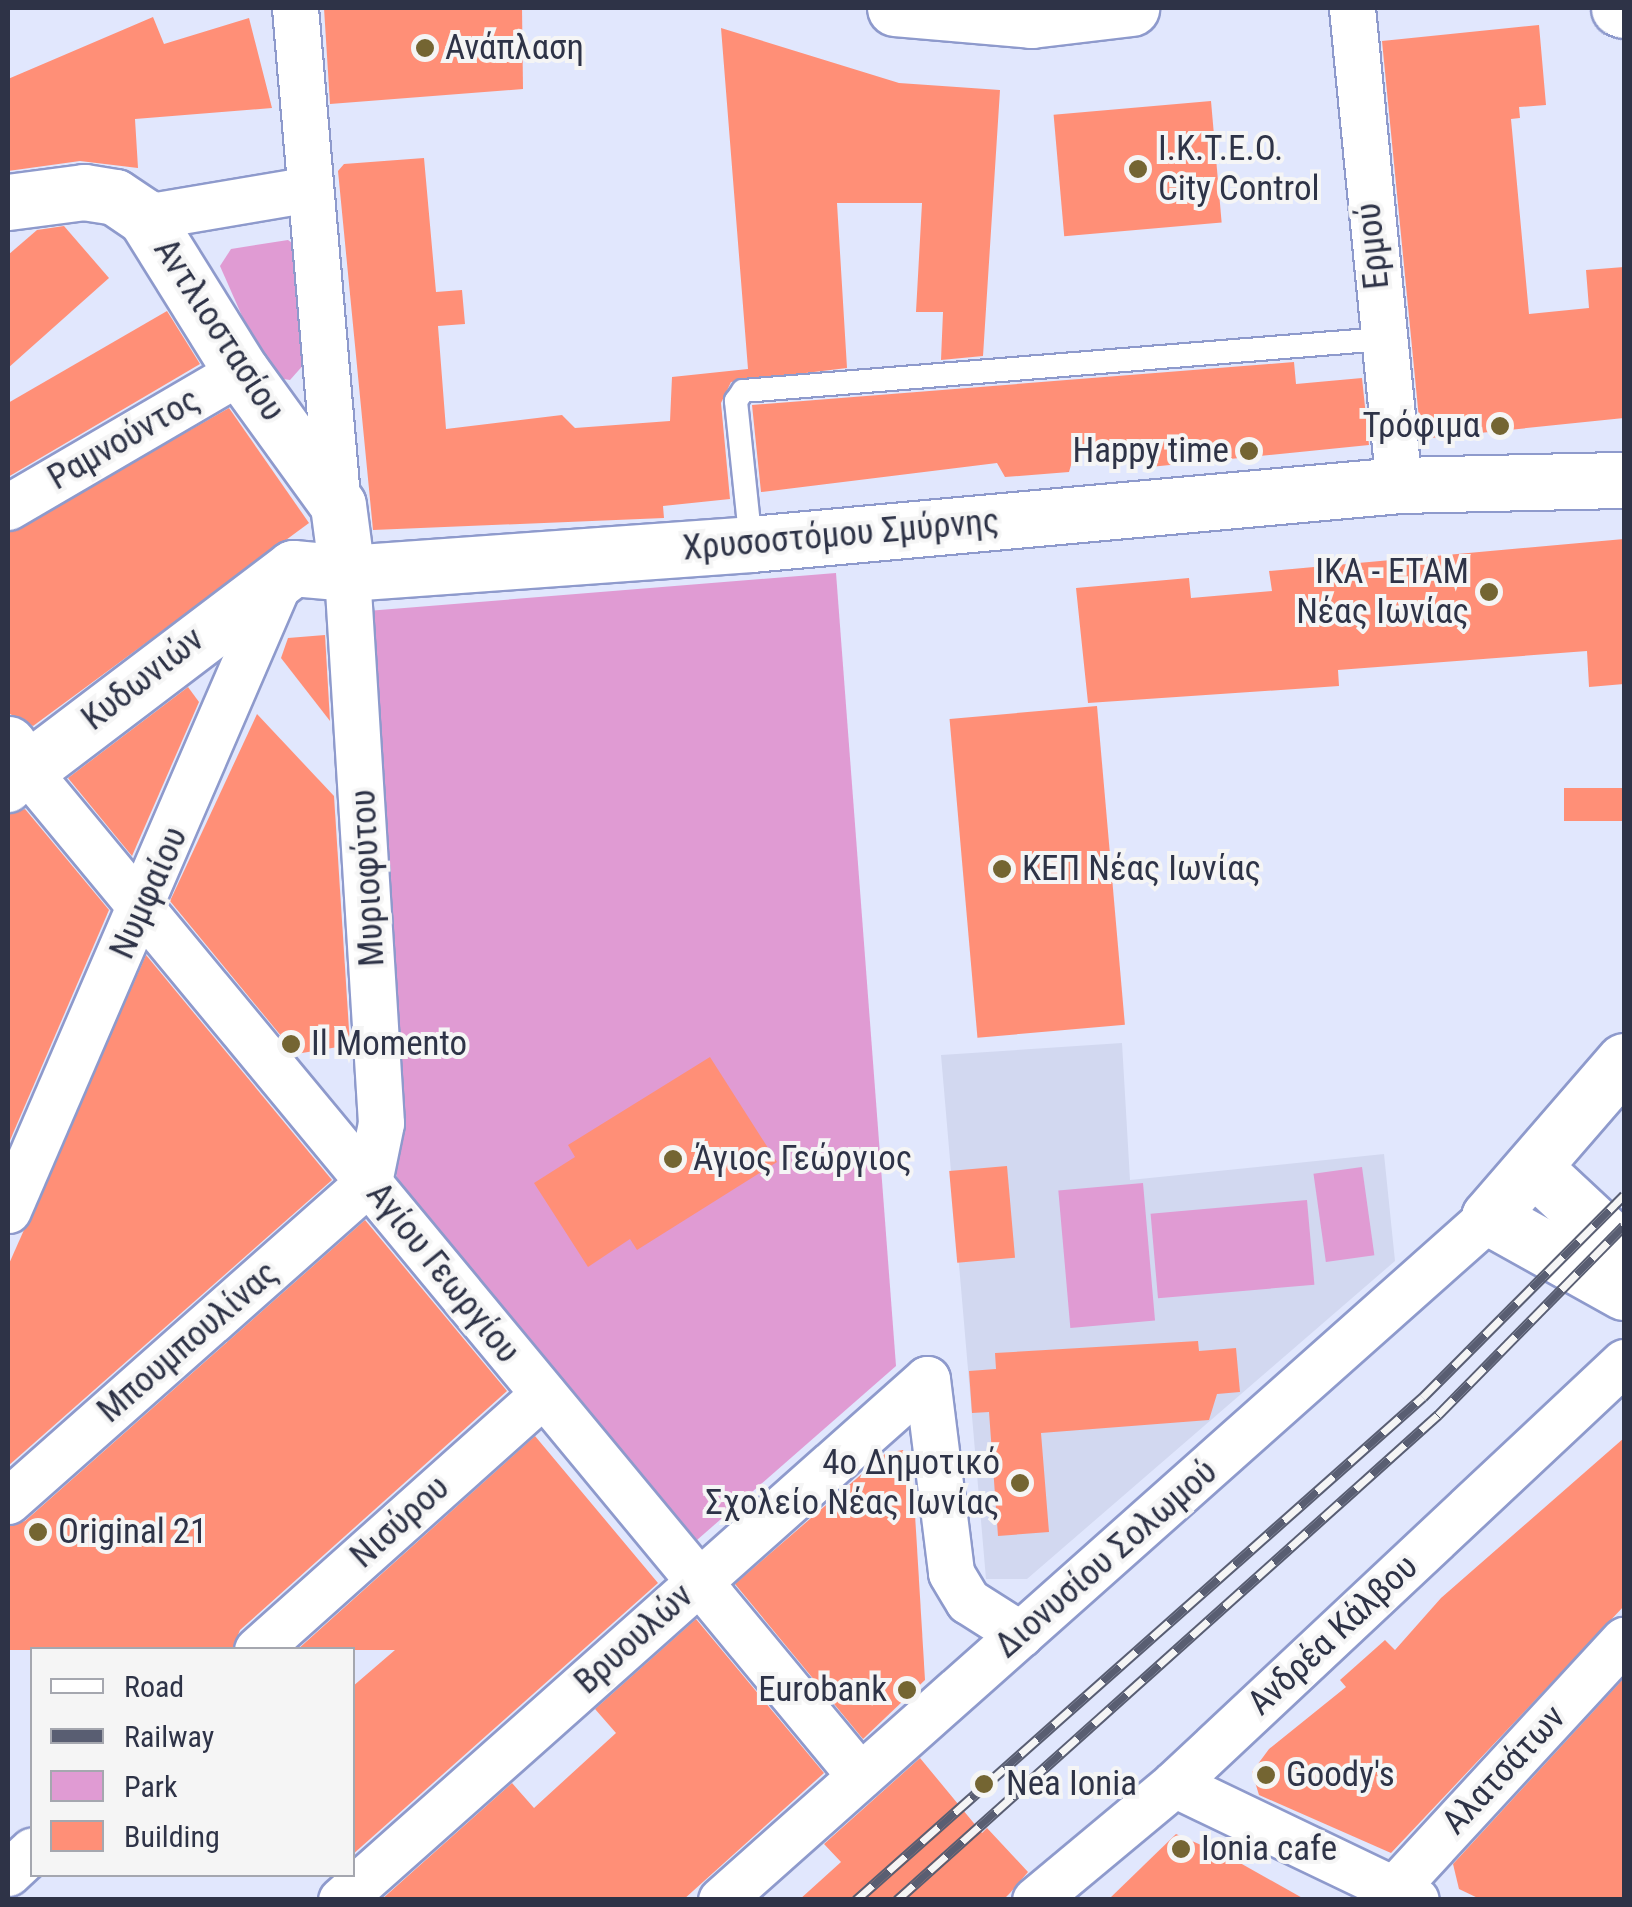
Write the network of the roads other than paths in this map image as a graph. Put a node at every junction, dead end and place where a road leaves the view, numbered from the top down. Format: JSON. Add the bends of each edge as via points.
{"nodes":[{"id":1,"x":295,"y":8,"type":"edge"},
{"id":2,"x":895,"y":8,"type":"edge"},
{"id":3,"x":1131,"y":8,"type":"edge"},
{"id":4,"x":1352,"y":8,"type":"edge"},
{"id":5,"x":310,"y":189,"type":"junction"},
{"id":6,"x":8,"y":202,"type":"edge"},
{"id":7,"x":145,"y":217,"type":"junction"},
{"id":8,"x":1383,"y":339,"type":"junction"},
{"id":9,"x":241,"y":371,"type":"junction"},
{"id":10,"x":1624,"y":442,"type":"edge"},
{"id":11,"x":1624,"y":480,"type":"edge"},
{"id":12,"x":1400,"y":485,"type":"junction"},
{"id":13,"x":338,"y":506,"type":"junction"},
{"id":14,"x":8,"y":507,"type":"edge"},
{"id":15,"x":751,"y":544,"type":"junction"},
{"id":16,"x":283,"y":573,"type":"junction"},
{"id":17,"x":348,"y":573,"type":"junction"},
{"id":18,"x":14,"y":768,"type":"edge"},
{"id":19,"x":141,"y":910,"type":"junction"},
{"id":20,"x":1624,"y":1061,"type":"edge"},
{"id":21,"x":1533,"y":1167,"type":"junction"},
{"id":22,"x":369,"y":1182,"type":"junction"},
{"id":23,"x":8,"y":1210,"type":"edge"},
{"id":24,"x":1489,"y":1217,"type":"junction"},
{"id":25,"x":1624,"y":1252,"type":"edge"},
{"id":26,"x":1624,"y":1292,"type":"edge"},
{"id":27,"x":1624,"y":1362,"type":"edge"},
{"id":28,"x":543,"y":1394,"type":"junction"},
{"id":29,"x":8,"y":1501,"type":"edge"},
{"id":30,"x":699,"y":1582,"type":"junction"},
{"id":31,"x":1020,"y":1634,"type":"junction"},
{"id":32,"x":1624,"y":1640,"type":"edge"},
{"id":33,"x":260,"y":1647,"type":"edge"},
{"id":34,"x":860,"y":1776,"type":"junction"},
{"id":35,"x":1174,"y":1784,"type":"junction"},
{"id":36,"x":30,"y":1853,"type":"edge"},
{"id":37,"x":8,"y":1873,"type":"edge"},
{"id":38,"x":1398,"y":1896,"type":"edge"},
{"id":39,"x":341,"y":1900,"type":"edge"},
{"id":40,"x":721,"y":1900,"type":"edge"},
{"id":41,"x":1035,"y":1900,"type":"edge"}],
"edges":[{"from":1,"to":5,"type":"street"},
{"from":2,"to":3,"type":"street","via":[[1030,20]]},
{"from":4,"to":8,"type":"street","name":"Ερμού"},
{"from":5,"to":7,"type":"street"},
{"from":5,"to":13,"type":"street"},
{"from":6,"to":7,"type":"street","name":"Αντλιοστασίου","via":[[84,192],[115,197]]},
{"from":7,"to":9,"type":"street","name":"Αντλιοστασίου"},
{"from":8,"to":12,"type":"street","name":"Ερμού"},
{"from":8,"to":15,"type":"lane","via":[[743,392],[736,400]]},
{"from":9,"to":13,"type":"street","name":"Αντλιοστασίου"},
{"from":9,"to":14,"type":"street","name":"Ραμνούντος"},
{"from":10,"to":12,"type":"street","name":"Χρυσοστόμου Σμύρνης"},
{"from":11,"to":12,"type":"street","name":"Χρυσοστόμου Σμύρνης"},
{"from":12,"to":15,"type":"street","name":"Χρυσοστόμου Σμύρνης"},
{"from":13,"to":17,"type":"street","name":"Αντλιοστασίου"},
{"from":15,"to":17,"type":"street","name":"Χρυσοστόμου Σμύρνης"},
{"from":16,"to":17,"type":"street","name":"Χρυσοστόμου Σμύρνης","via":[[304,567]]},
{"from":16,"to":18,"type":"street","name":"Κυδωνιών"},
{"from":16,"to":19,"type":"street","name":"Νυμφαίου"},
{"from":17,"to":22,"type":"street","name":"Μυριοφύτου","via":[[380,1123]]},
{"from":18,"to":19,"type":"street","name":"Αγίου Γεωργίου"},
{"from":19,"to":22,"type":"street","name":"Αγίου Γεωργίου"},
{"from":19,"to":23,"type":"street","name":"Νυμφαίου"},
{"from":20,"to":21,"type":"street"},
{"from":21,"to":24,"type":"street"},
{"from":21,"to":25,"type":"street"},
{"from":22,"to":28,"type":"street","name":"Αγίου Γεωργίου"},
{"from":22,"to":29,"type":"street","name":"Μπουμπουλίνας"},
{"from":24,"to":26,"type":"street"},
{"from":24,"to":31,"type":"street","name":"Διονυσίου Σολωμού"},
{"from":27,"to":35,"type":"street","name":"Ανδρέα Κάλβου"},
{"from":28,"to":30,"type":"street","name":"Αγίου Γεωργίου"},
{"from":28,"to":33,"type":"street","name":"Νισύρου"},
{"from":30,"to":31,"type":"street","name":"Βρυουλών","via":[[927,1379],[950,1573],[968,1601]]},
{"from":30,"to":34,"type":"street","name":"Αγίου Γεωργίου"},
{"from":30,"to":39,"type":"street","name":"Βρυουλών"},
{"from":31,"to":34,"type":"street","name":"Διονυσίου Σολωμού"},
{"from":32,"to":38,"type":"street","name":"Αλατσάτων"},
{"from":34,"to":40,"type":"street","name":"Διονυσίου Σολωμού"},
{"from":35,"to":38,"type":"street"},
{"from":35,"to":41,"type":"street","name":"Ανδρέα Κάλβου"},
{"from":36,"to":37,"type":"street"}]}
